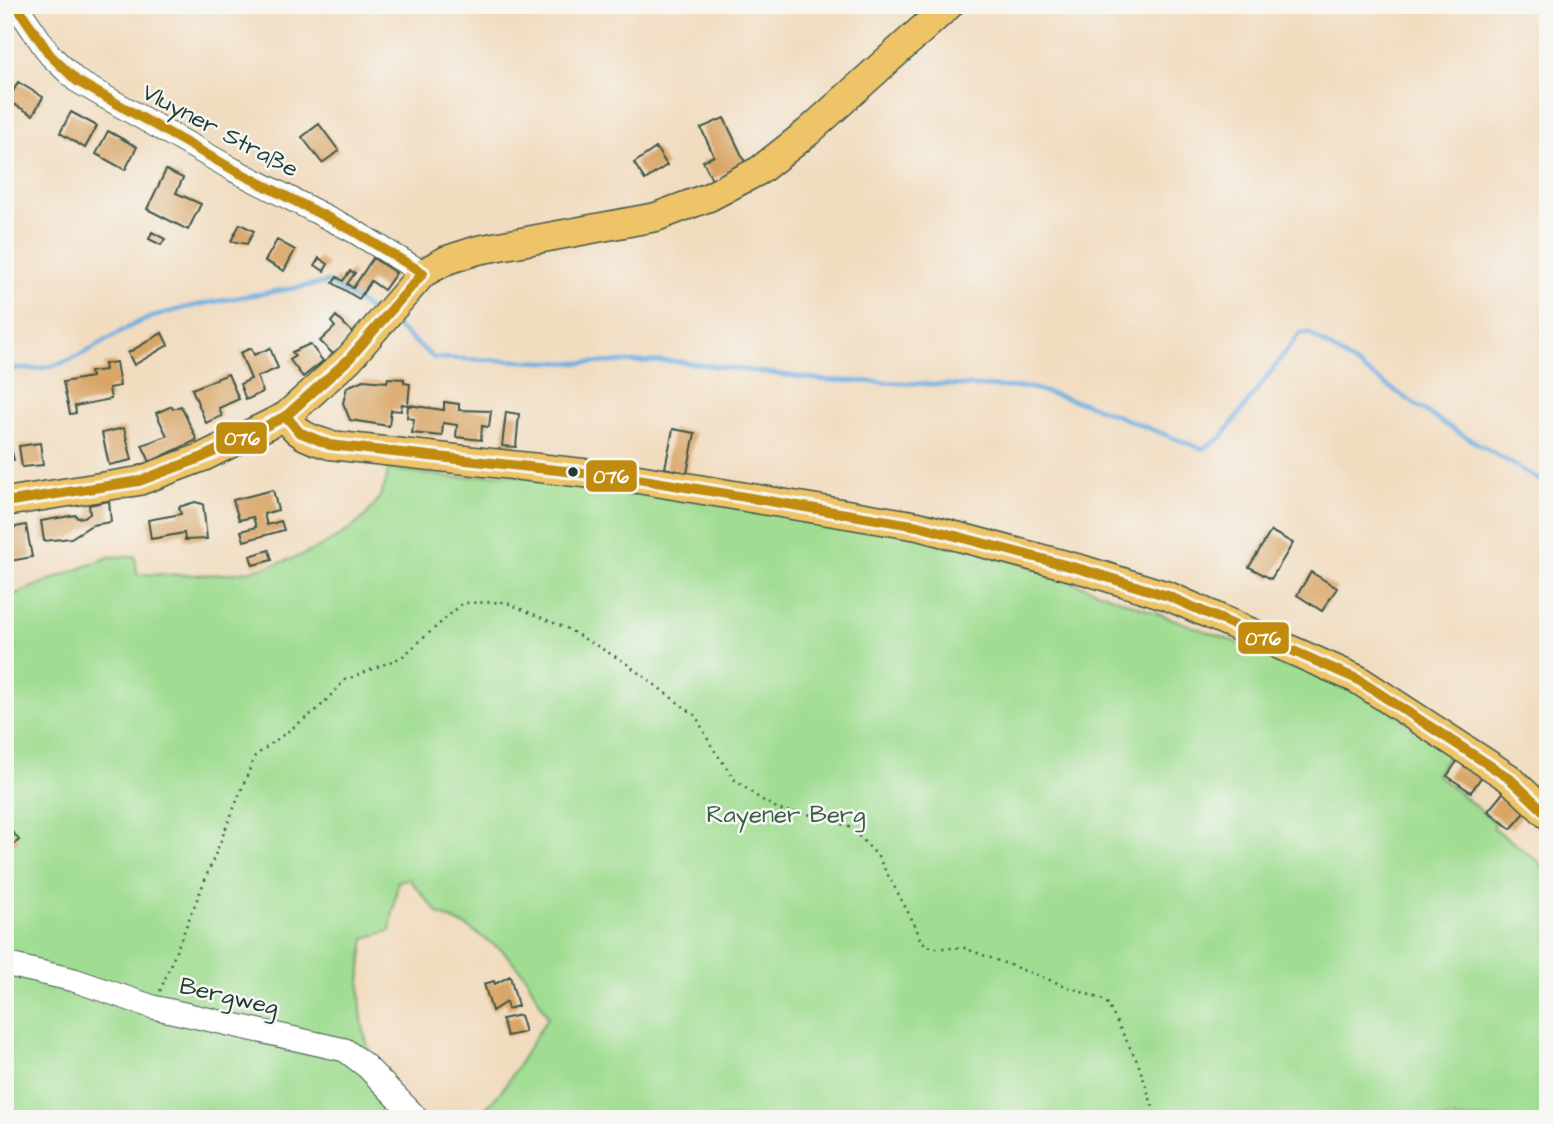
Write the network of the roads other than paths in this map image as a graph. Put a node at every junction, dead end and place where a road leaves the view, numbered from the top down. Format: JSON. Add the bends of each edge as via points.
{"nodes":[{"id":1,"x":16,"y":5,"type":"edge"},
{"id":2,"x":949,"y":5,"type":"edge"},
{"id":3,"x":423,"y":273,"type":"junction"},
{"id":4,"x":286,"y":416,"type":"junction"},
{"id":5,"x":5,"y":502,"type":"edge"},
{"id":6,"x":1548,"y":815,"type":"edge"},
{"id":7,"x":5,"y":964,"type":"edge"},
{"id":8,"x":418,"y":1119,"type":"edge"}],
"edges":[{"from":1,"to":3,"type":"street","name":"Vluyner Straße","via":[[50,55],[77,81]]},
{"from":2,"to":3,"type":"main road","via":[[808,132],[760,170],[719,191],[656,217],[478,250]]},
{"from":3,"to":4,"type":"main road","via":[[349,359]]},
{"from":4,"to":5,"type":"main road","via":[[203,457],[139,481]]},
{"from":4,"to":6,"type":"main road","via":[[303,436],[330,445],[638,479],[918,526],[1168,596],[1357,679],[1508,778]]},
{"from":7,"to":8,"type":"street","name":"Bergweg","via":[[74,980],[153,1007],[345,1050]]}]}
